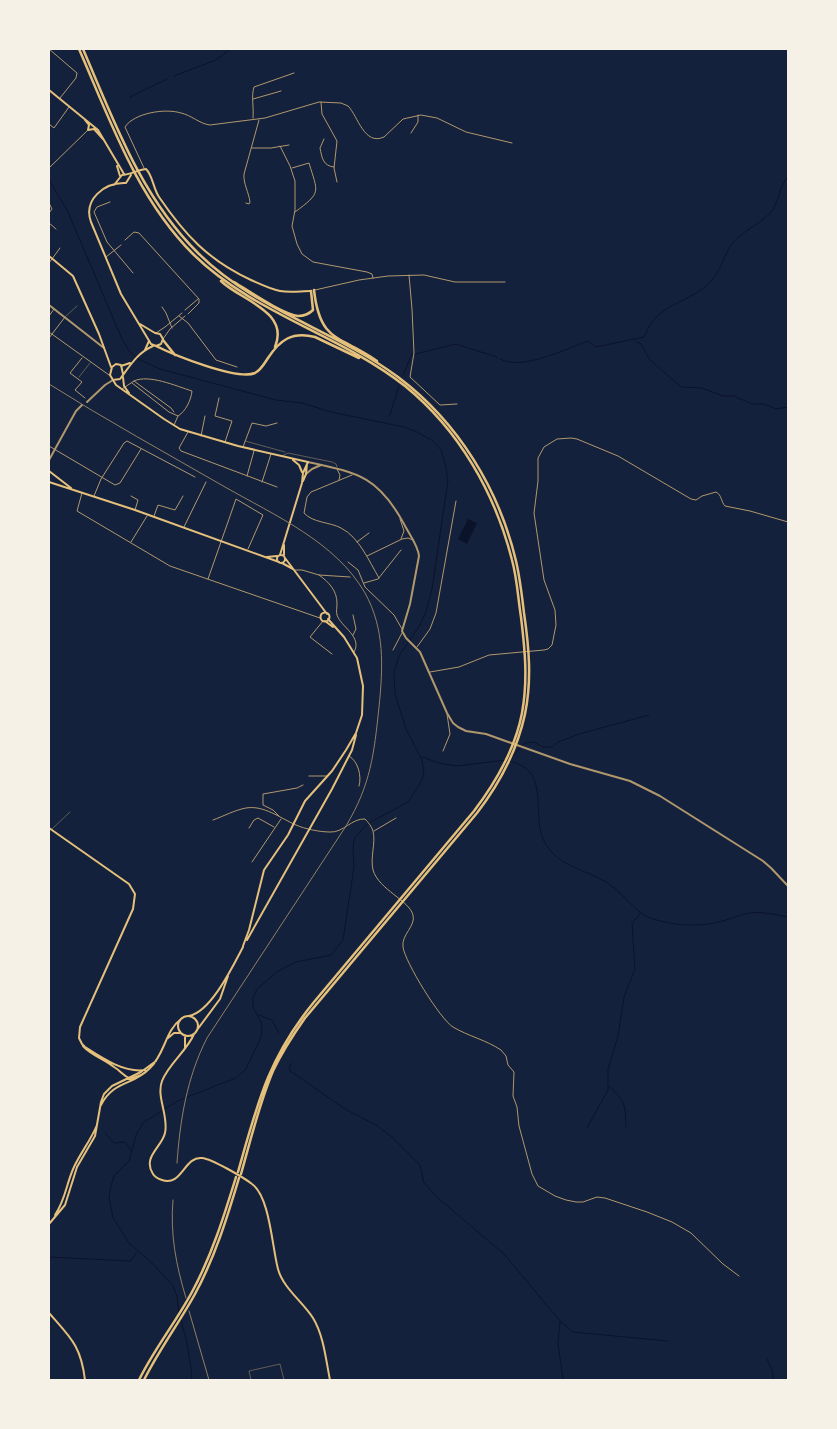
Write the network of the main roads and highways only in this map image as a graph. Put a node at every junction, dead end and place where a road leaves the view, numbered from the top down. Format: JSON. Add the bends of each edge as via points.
{"nodes":[{"id":1,"x":79,"y":49,"type":"edge"},
{"id":2,"x":83,"y":49,"type":"edge"},
{"id":3,"x":49,"y":90,"type":"edge"},
{"id":4,"x":80,"y":115,"type":"junction"},
{"id":5,"x":105,"y":141,"type":"junction"},
{"id":6,"x":117,"y":164,"type":"junction"},
{"id":7,"x":133,"y":167,"type":"junction"},
{"id":8,"x":127,"y":176,"type":"junction"},
{"id":9,"x":120,"y":178,"type":"junction"},
{"id":10,"x":139,"y":178,"type":"junction"},
{"id":11,"x":122,"y":183,"type":"junction"},
{"id":12,"x":114,"y":185,"type":"junction"},
{"id":13,"x":49,"y":256,"type":"edge"},
{"id":14,"x":211,"y":271,"type":"junction"},
{"id":15,"x":225,"y":277,"type":"junction"},
{"id":16,"x":313,"y":290,"type":"junction"},
{"id":17,"x":140,"y":324,"type":"junction"},
{"id":18,"x":155,"y":333,"type":"junction"},
{"id":19,"x":149,"y":340,"type":"junction"},
{"id":20,"x":163,"y":340,"type":"junction"},
{"id":21,"x":155,"y":346,"type":"junction"},
{"id":22,"x":275,"y":348,"type":"junction"},
{"id":23,"x":145,"y":350,"type":"junction"},
{"id":24,"x":176,"y":356,"type":"junction"},
{"id":25,"x":368,"y":362,"type":"junction"},
{"id":26,"x":130,"y":363,"type":"junction"},
{"id":27,"x":121,"y":366,"type":"junction"},
{"id":28,"x":111,"y":368,"type":"junction"},
{"id":29,"x":388,"y":370,"type":"junction"},
{"id":30,"x":123,"y":375,"type":"junction"},
{"id":31,"x":113,"y":380,"type":"junction"},
{"id":32,"x":130,"y":395,"type":"junction"},
{"id":33,"x":291,"y":459,"type":"junction"},
{"id":34,"x":308,"y":462,"type":"junction"},
{"id":35,"x":49,"y":471,"type":"edge"},
{"id":36,"x":303,"y":472,"type":"junction"},
{"id":37,"x":57,"y":476,"type":"junction"},
{"id":38,"x":49,"y":482,"type":"edge"},
{"id":39,"x":302,"y":483,"type":"junction"},
{"id":40,"x":56,"y":485,"type":"junction"},
{"id":41,"x":73,"y":490,"type":"junction"},
{"id":42,"x":284,"y":542,"type":"junction"},
{"id":43,"x":279,"y":555,"type":"junction"},
{"id":44,"x":264,"y":556,"type":"junction"},
{"id":45,"x":285,"y":557,"type":"junction"},
{"id":46,"x":280,"y":562,"type":"junction"},
{"id":47,"x":295,"y":570,"type":"junction"},
{"id":48,"x":321,"y":604,"type":"junction"},
{"id":49,"x":322,"y":613,"type":"junction"},
{"id":50,"x":327,"y":614,"type":"junction"},
{"id":51,"x":328,"y":619,"type":"junction"},
{"id":52,"x":323,"y":620,"type":"junction"},
{"id":53,"x":335,"y":628,"type":"junction"},
{"id":54,"x":356,"y":733,"type":"junction"},
{"id":55,"x":347,"y":749,"type":"junction"},
{"id":56,"x":513,"y":749,"type":"junction"},
{"id":57,"x":351,"y":752,"type":"junction"},
{"id":58,"x":50,"y":829,"type":"edge"},
{"id":59,"x":253,"y":916,"type":"junction"},
{"id":60,"x":256,"y":922,"type":"junction"},
{"id":61,"x":243,"y":946,"type":"junction"},
{"id":62,"x":229,"y":974,"type":"junction"},
{"id":63,"x":189,"y":1016,"type":"junction"},
{"id":64,"x":181,"y":1019,"type":"junction"},
{"id":65,"x":197,"y":1030,"type":"junction"},
{"id":66,"x":181,"y":1033,"type":"junction"},
{"id":67,"x":194,"y":1034,"type":"junction"},
{"id":68,"x":185,"y":1035,"type":"junction"},
{"id":69,"x":167,"y":1040,"type":"junction"},
{"id":70,"x":82,"y":1044,"type":"junction"},
{"id":71,"x":184,"y":1049,"type":"junction"},
{"id":72,"x":156,"y":1061,"type":"junction"},
{"id":73,"x":145,"y":1070,"type":"junction"},
{"id":74,"x":120,"y":1074,"type":"junction"},
{"id":75,"x":144,"y":1074,"type":"junction"},
{"id":76,"x":128,"y":1078,"type":"junction"},
{"id":77,"x":120,"y":1082,"type":"junction"},
{"id":78,"x":100,"y":1107,"type":"junction"},
{"id":79,"x":98,"y":1123,"type":"junction"},
{"id":80,"x":239,"y":1173,"type":"dead end"},
{"id":81,"x":238,"y":1178,"type":"dead end"},
{"id":82,"x":52,"y":1220,"type":"junction"},
{"id":83,"x":49,"y":1224,"type":"edge"},
{"id":84,"x":49,"y":1313,"type":"edge"},
{"id":85,"x":177,"y":1321,"type":"junction"},
{"id":86,"x":85,"y":1380,"type":"edge"},
{"id":87,"x":139,"y":1380,"type":"edge"},
{"id":88,"x":144,"y":1380,"type":"edge"},
{"id":89,"x":330,"y":1380,"type":"edge"}],
"edges":[{"from":1,"to":7,"type":"highway"},
{"from":2,"to":7,"type":"highway"},
{"from":3,"to":4,"type":"main road"},
{"from":4,"to":5,"type":"main road","via":[[98,130]]},
{"from":4,"to":5,"type":"main road","via":[[89,124],[88,130],[94,129]]},
{"from":5,"to":6,"type":"main road"},
{"from":6,"to":8,"type":"main road"},
{"from":6,"to":9,"type":"main road"},
{"from":7,"to":10,"type":"highway"},
{"from":8,"to":9,"type":"main road"},
{"from":8,"to":11,"type":"main road","via":[[127,182]]},
{"from":8,"to":16,"type":"main road","via":[[144,169],[150,174],[158,196],[182,228],[211,258],[275,290]]},
{"from":9,"to":11,"type":"main road"},
{"from":9,"to":12,"type":"main road"},
{"from":10,"to":14,"type":"highway","via":[[168,227]]},
{"from":10,"to":15,"type":"highway","via":[[171,224],[199,255]]},
{"from":11,"to":12,"type":"main road"},
{"from":12,"to":17,"type":"main road","via":[[90,202],[89,218],[123,298]]},
{"from":13,"to":28,"type":"main road","via":[[73,276]]},
{"from":14,"to":22,"type":"highway","via":[[226,286],[271,316],[279,335]]},
{"from":14,"to":25,"type":"highway","via":[[246,296]]},
{"from":15,"to":16,"type":"highway","via":[[296,316],[312,310]]},
{"from":15,"to":29,"type":"highway","via":[[260,300]]},
{"from":16,"to":29,"type":"highway","via":[[318,315],[328,331]]},
{"from":17,"to":18,"type":"main road"},
{"from":17,"to":19,"type":"main road"},
{"from":18,"to":19,"type":"main road"},
{"from":18,"to":20,"type":"main road","via":[[160,334]]},
{"from":19,"to":21,"type":"main road"},
{"from":19,"to":23,"type":"main road"},
{"from":20,"to":21,"type":"main road"},
{"from":20,"to":24,"type":"highway"},
{"from":21,"to":23,"type":"main road"},
{"from":21,"to":24,"type":"highway"},
{"from":22,"to":24,"type":"highway","via":[[258,371],[244,375]]},
{"from":22,"to":25,"type":"highway","via":[[288,338],[308,336]]},
{"from":23,"to":26,"type":"main road"},
{"from":25,"to":56,"type":"highway","via":[[414,394],[444,426],[480,476],[497,511],[513,562],[527,668],[522,714]]},
{"from":26,"to":27,"type":"main road"},
{"from":26,"to":30,"type":"main road"},
{"from":27,"to":28,"type":"main road"},
{"from":27,"to":30,"type":"main road"},
{"from":28,"to":31,"type":"main road"},
{"from":29,"to":56,"type":"highway","via":[[421,395],[475,460],[508,533],[521,589],[530,668],[525,715]]},
{"from":30,"to":31,"type":"main road","via":[[119,380]]},
{"from":30,"to":32,"type":"main road"},
{"from":31,"to":32,"type":"main road"},
{"from":32,"to":33,"type":"main road","via":[[188,432]]},
{"from":33,"to":34,"type":"main road"},
{"from":33,"to":36,"type":"main road"},
{"from":34,"to":36,"type":"main road"},
{"from":34,"to":39,"type":"main road"},
{"from":35,"to":37,"type":"main road"},
{"from":36,"to":39,"type":"main road"},
{"from":37,"to":40,"type":"main road","via":[[60,483]]},
{"from":37,"to":41,"type":"main road"},
{"from":38,"to":40,"type":"main road"},
{"from":39,"to":42,"type":"main road"},
{"from":40,"to":41,"type":"main road"},
{"from":41,"to":44,"type":"main road"},
{"from":42,"to":43,"type":"main road"},
{"from":42,"to":45,"type":"main road"},
{"from":43,"to":44,"type":"main road"},
{"from":43,"to":45,"type":"main road"},
{"from":43,"to":46,"type":"main road","via":[[277,559]]},
{"from":44,"to":46,"type":"main road"},
{"from":45,"to":46,"type":"main road"},
{"from":45,"to":47,"type":"main road"},
{"from":46,"to":47,"type":"main road"},
{"from":47,"to":48,"type":"main road"},
{"from":48,"to":49,"type":"main road"},
{"from":48,"to":50,"type":"main road"},
{"from":49,"to":50,"type":"main road"},
{"from":49,"to":52,"type":"main road"},
{"from":50,"to":51,"type":"main road"},
{"from":51,"to":52,"type":"main road"},
{"from":51,"to":53,"type":"main road"},
{"from":52,"to":53,"type":"main road"},
{"from":53,"to":54,"type":"main road","via":[[354,652],[361,674],[362,715]]},
{"from":54,"to":55,"type":"main road"},
{"from":54,"to":57,"type":"main road"},
{"from":55,"to":57,"type":"main road"},
{"from":55,"to":59,"type":"main road","via":[[307,798],[263,873]]},
{"from":56,"to":80,"type":"highway","via":[[495,789],[477,813],[294,1034],[265,1092]]},
{"from":57,"to":60,"type":"main road"},
{"from":58,"to":70,"type":"main road","via":[[120,878],[135,895],[132,912],[80,1027]]},
{"from":59,"to":60,"type":"main road"},
{"from":59,"to":61,"type":"main road"},
{"from":60,"to":61,"type":"main road"},
{"from":61,"to":62,"type":"main road"},
{"from":62,"to":63,"type":"main road","via":[[200,1012]]},
{"from":62,"to":65,"type":"main road","via":[[220,999]]},
{"from":63,"to":64,"type":"main road"},
{"from":63,"to":65,"type":"main road","via":[[196,1021]]},
{"from":64,"to":66,"type":"main road","via":[[178,1027]]},
{"from":64,"to":69,"type":"main road","via":[[173,1026]]},
{"from":65,"to":67,"type":"main road"},
{"from":66,"to":68,"type":"main road"},
{"from":66,"to":69,"type":"main road","via":[[174,1033]]},
{"from":67,"to":68,"type":"main road"},
{"from":67,"to":71,"type":"main road"},
{"from":68,"to":71,"type":"main road"},
{"from":69,"to":72,"type":"main road"},
{"from":70,"to":73,"type":"main road","via":[[124,1068]]},
{"from":70,"to":74,"type":"main road"},
{"from":71,"to":89,"type":"main road","via":[[161,1084],[166,1131],[152,1153],[151,1170],[156,1178],[171,1180],[178,1177],[192,1160],[201,1158],[248,1180],[259,1190],[279,1273],[316,1323]]},
{"from":72,"to":73,"type":"main road"},
{"from":72,"to":75,"type":"main road"},
{"from":73,"to":76,"type":"main road"},
{"from":74,"to":76,"type":"main road"},
{"from":74,"to":77,"type":"main road"},
{"from":75,"to":76,"type":"main road"},
{"from":75,"to":78,"type":"main road","via":[[111,1090]]},
{"from":76,"to":77,"type":"main road"},
{"from":77,"to":78,"type":"main road","via":[[106,1092]]},
{"from":78,"to":79,"type":"main road"},
{"from":79,"to":82,"type":"main road","via":[[72,1170],[63,1202]]},
{"from":79,"to":82,"type":"main road","via":[[95,1138],[75,1171],[67,1201]]},
{"from":81,"to":85,"type":"highway","via":[[217,1246]]},
{"from":82,"to":83,"type":"main road"},
{"from":84,"to":86,"type":"main road","via":[[74,1341]]},
{"from":85,"to":87,"type":"highway","via":[[148,1360]]},
{"from":85,"to":88,"type":"highway"}]}
